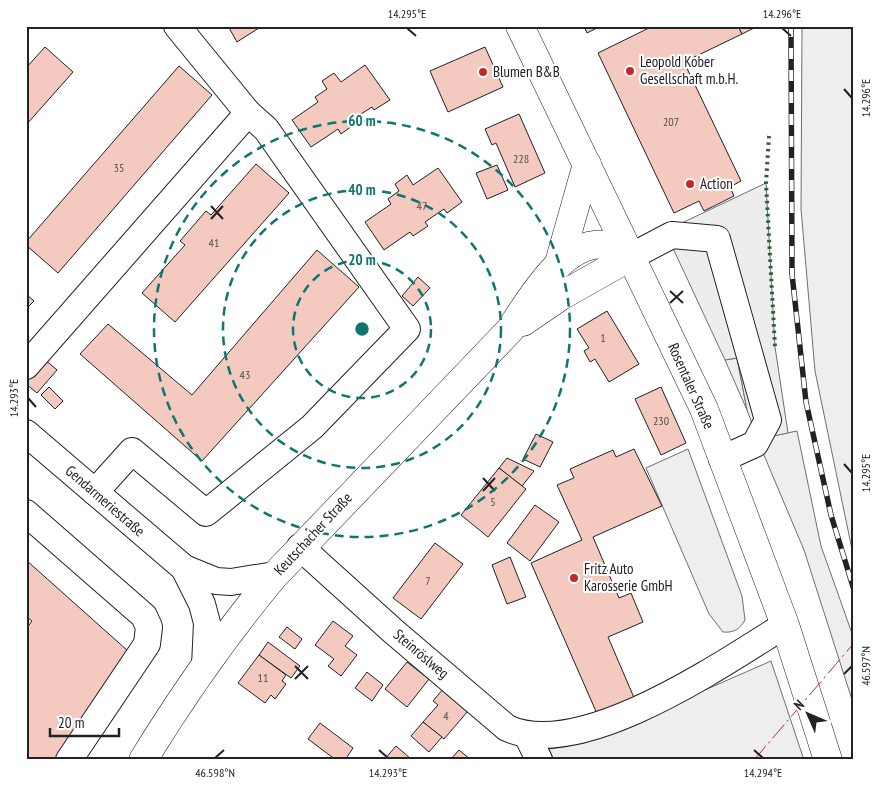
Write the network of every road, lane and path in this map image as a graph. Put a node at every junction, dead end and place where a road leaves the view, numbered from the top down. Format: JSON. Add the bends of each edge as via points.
{"nodes":[{"id":1,"x":177,"y":26,"type":"edge"},
{"id":2,"x":520,"y":26,"type":"edge"},
{"id":3,"x":248,"y":113,"type":"junction"},
{"id":4,"x":587,"y":164,"type":"junction"},
{"id":5,"x":630,"y":257,"type":"junction"},
{"id":6,"x":559,"y":263,"type":"junction"},
{"id":7,"x":510,"y":330,"type":"junction"},
{"id":8,"x":26,"y":366,"type":"edge"},
{"id":9,"x":26,"y":433,"type":"edge"},
{"id":10,"x":722,"y":459,"type":"junction"},
{"id":11,"x":95,"y":492,"type":"junction"},
{"id":12,"x":26,"y":513,"type":"edge"},
{"id":13,"x":300,"y":547,"type":"junction"},
{"id":14,"x":275,"y":575,"type":"junction"},
{"id":15,"x":198,"y":578,"type":"junction"},
{"id":16,"x":243,"y":613,"type":"junction"},
{"id":17,"x":785,"y":625,"type":"junction"},
{"id":18,"x":205,"y":666,"type":"junction"},
{"id":19,"x":526,"y":735,"type":"junction"},
{"id":20,"x":69,"y":760,"type":"edge"},
{"id":21,"x":143,"y":760,"type":"edge"},
{"id":22,"x":539,"y":760,"type":"edge"},
{"id":23,"x":828,"y":760,"type":"edge"}],
"edges":[{"from":1,"to":3,"type":"street"},
{"from":2,"to":4,"type":"main road","name":"Rosentaler Straße"},
{"from":3,"to":8,"type":"street"},
{"from":3,"to":11,"type":"street","via":[[266,129],[407,329],[312,427],[206,513],[132,451]]},
{"from":4,"to":5,"type":"main road","name":"Rosentaler Straße"},
{"from":4,"to":6,"type":"main road"},
{"from":5,"to":6,"type":"main road","via":[[609,246],[589,246]]},
{"from":5,"to":7,"type":"main road","via":[[561,296]]},
{"from":5,"to":10,"type":"main road","name":"Rosentaler Straße","via":[[704,409]]},
{"from":5,"to":10,"type":"street","via":[[672,234],[717,239],[768,420],[755,444]]},
{"from":6,"to":7,"type":"main road"},
{"from":7,"to":13,"type":"main road","name":"Keutschacher Straße"},
{"from":9,"to":11,"type":"street","name":"Gendarmeriestraße"},
{"from":10,"to":17,"type":"main road","name":"Rosentaler Straße"},
{"from":11,"to":15,"type":"street","name":"Gendarmeriestraße"},
{"from":12,"to":20,"type":"street","via":[[144,616],[149,627],[147,644]]},
{"from":13,"to":14,"type":"main road","name":"Keutschacher Straße"},
{"from":13,"to":19,"type":"street","name":"Steinröslweg","via":[[508,728]]},
{"from":14,"to":15,"type":"street","via":[[231,582]]},
{"from":14,"to":16,"type":"main road","name":"Keutschacher Straße"},
{"from":15,"to":16,"type":"street","name":"Gendarmeriestraße","via":[[224,613]]},
{"from":15,"to":18,"type":"street","name":"Gendarmeriestraße","via":[[207,623]]},
{"from":16,"to":18,"type":"main road","name":"Keutschacher Straße"},
{"from":17,"to":19,"type":"street","via":[[695,682],[596,727],[571,733]]},
{"from":17,"to":23,"type":"main road","name":"Rosentaler Straße"},
{"from":18,"to":21,"type":"main road","name":"Keutschacher Straße"},
{"from":19,"to":22,"type":"street"}]}
